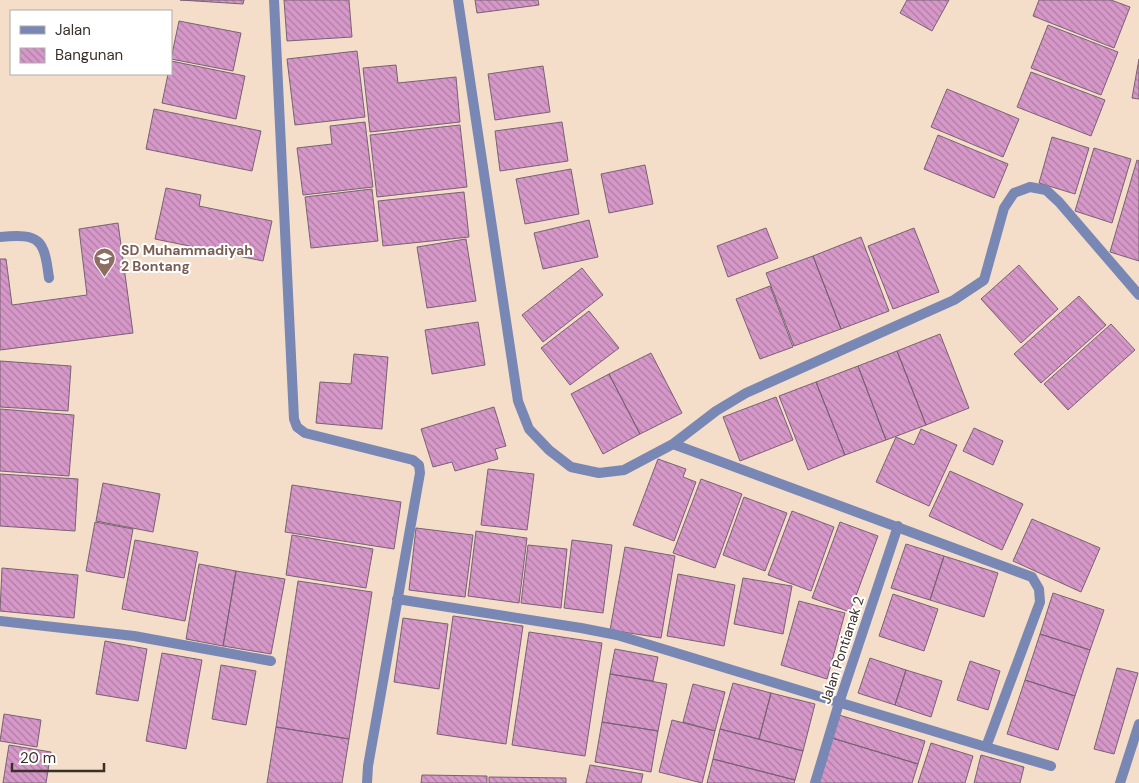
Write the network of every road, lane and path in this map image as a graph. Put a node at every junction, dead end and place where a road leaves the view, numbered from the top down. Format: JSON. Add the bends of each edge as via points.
{"nodes":[{"id":1,"x":274,"y":0,"type":"edge"},
{"id":2,"x":458,"y":0,"type":"edge"},
{"id":3,"x":0,"y":236,"type":"edge"},
{"id":4,"x":49,"y":278,"type":"dead end"},
{"id":5,"x":1139,"y":295,"type":"edge"},
{"id":6,"x":673,"y":444,"type":"junction"},
{"id":7,"x":898,"y":526,"type":"junction"},
{"id":8,"x":397,"y":599,"type":"junction"},
{"id":9,"x":0,"y":621,"type":"edge"},
{"id":10,"x":271,"y":661,"type":"dead end"},
{"id":11,"x":839,"y":703,"type":"junction"},
{"id":12,"x":1139,"y":724,"type":"edge"},
{"id":13,"x":986,"y":747,"type":"junction"},
{"id":14,"x":1051,"y":766,"type":"dead end"},
{"id":15,"x":367,"y":783,"type":"edge"},
{"id":16,"x":815,"y":783,"type":"edge"},
{"id":17,"x":1120,"y":783,"type":"edge"}],
"edges":[{"from":1,"to":8,"type":"street","via":[[294,418],[297,427],[305,433],[413,460],[419,465]]},
{"from":2,"to":6,"type":"street","via":[[518,401],[529,429],[571,467],[599,473],[624,470]]},
{"from":3,"to":4,"type":"street","via":[[37,240],[45,253]]},
{"from":5,"to":6,"type":"street","via":[[1059,202],[1046,190],[1030,187],[1014,193],[1004,208],[984,280],[954,300],[746,393]]},
{"from":6,"to":7,"type":"street"},
{"from":7,"to":11,"type":"street","name":"Jalan Pontianak 2"},
{"from":7,"to":13,"type":"street","via":[[1032,577],[1039,589],[1040,602]]},
{"from":8,"to":11,"type":"street","via":[[617,635]]},
{"from":8,"to":15,"type":"street"},
{"from":9,"to":10,"type":"street","via":[[134,636]]},
{"from":11,"to":13,"type":"street"},
{"from":11,"to":16,"type":"street","name":"Jalan Pontianak 2"},
{"from":12,"to":17,"type":"street"},
{"from":13,"to":14,"type":"street"}]}
